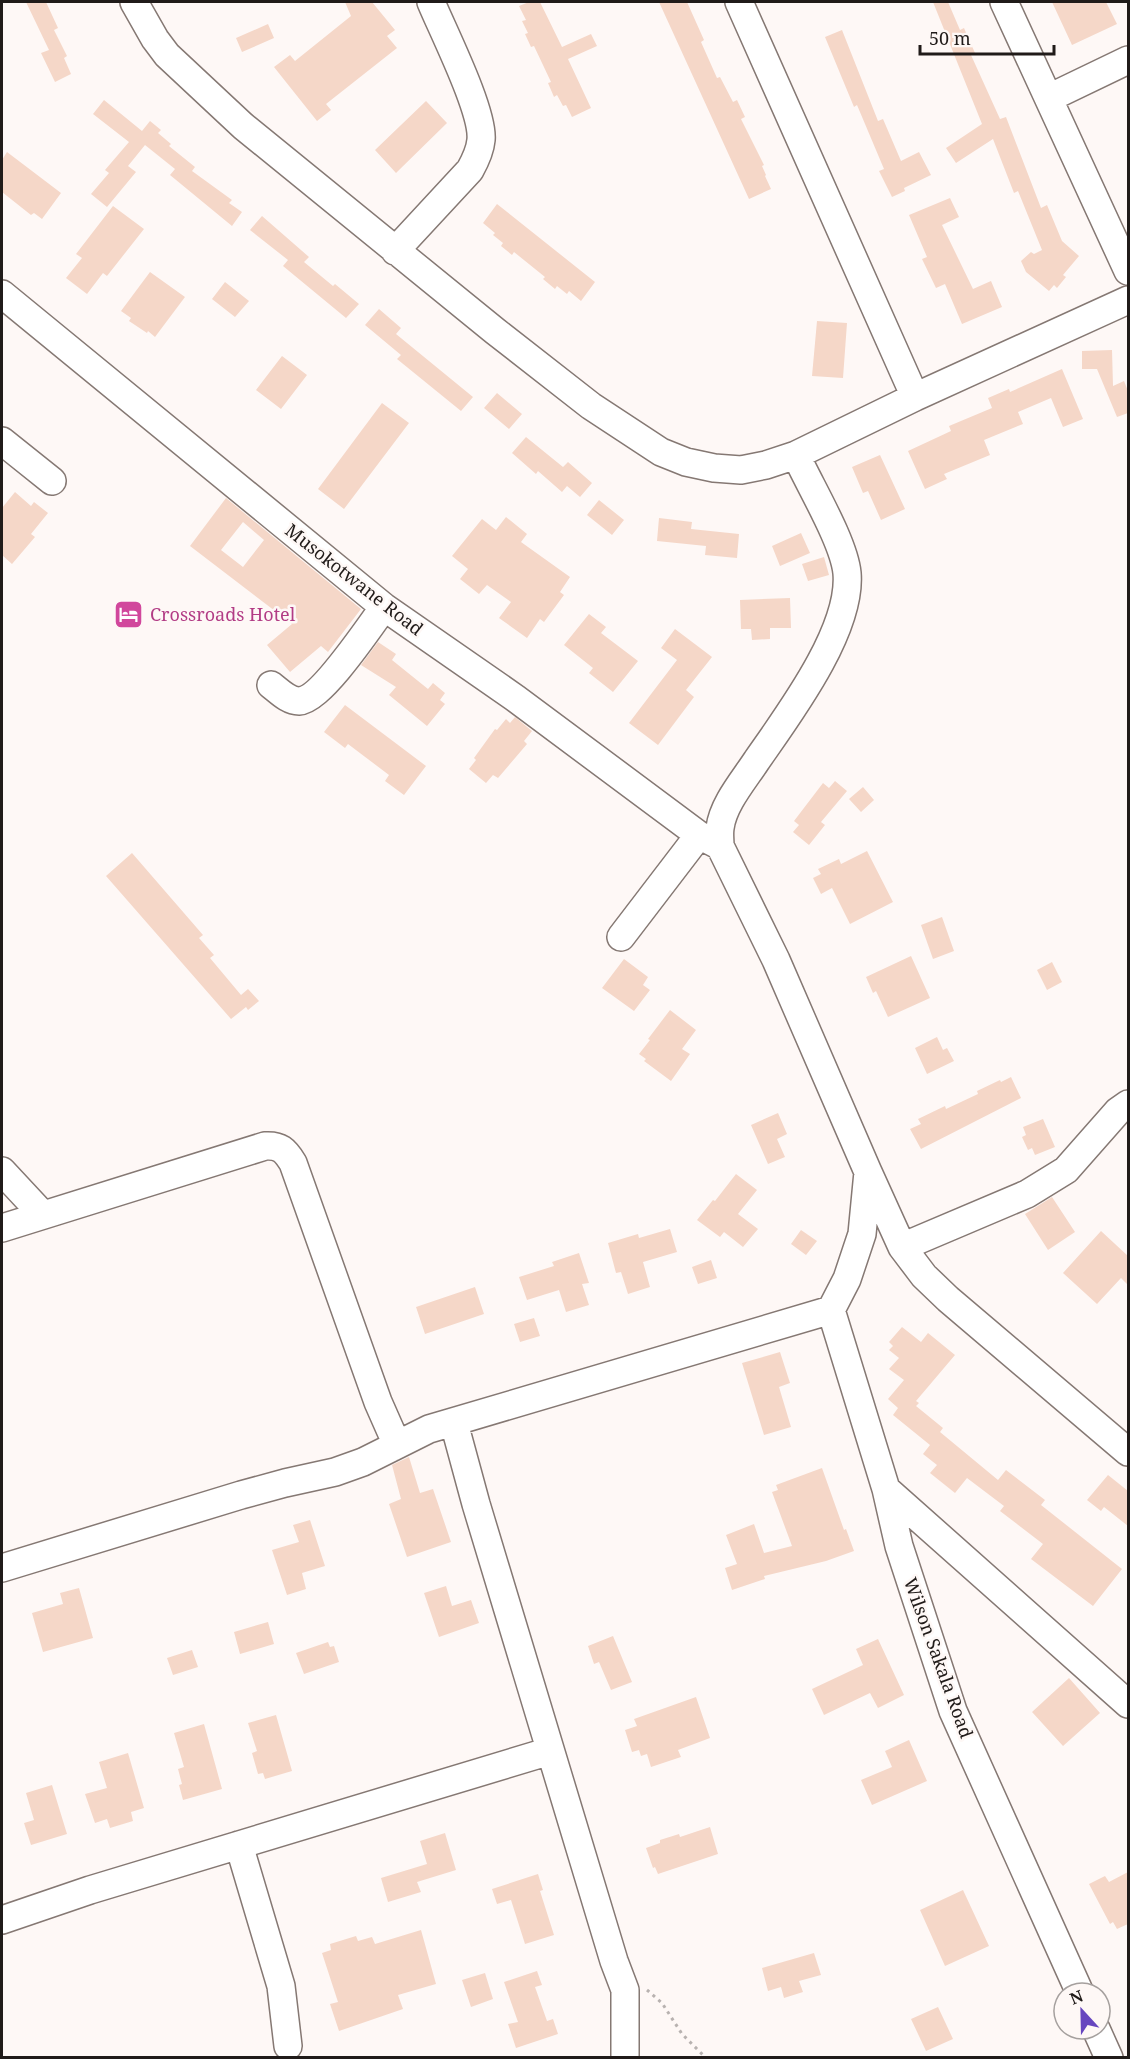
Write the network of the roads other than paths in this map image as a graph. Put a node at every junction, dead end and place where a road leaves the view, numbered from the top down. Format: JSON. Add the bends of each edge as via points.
{"nodes":[{"id":1,"x":134,"y":2,"type":"edge"},
{"id":2,"x":430,"y":2,"type":"edge"},
{"id":3,"x":739,"y":2,"type":"edge"},
{"id":4,"x":1004,"y":2,"type":"edge"},
{"id":5,"x":1128,"y":60,"type":"edge"},
{"id":6,"x":1049,"y":98,"type":"junction"},
{"id":7,"x":395,"y":251,"type":"junction"},
{"id":8,"x":1128,"y":271,"type":"edge"},
{"id":9,"x":2,"y":294,"type":"edge"},
{"id":10,"x":1128,"y":300,"type":"edge"},
{"id":11,"x":915,"y":397,"type":"junction"},
{"id":12,"x":2,"y":441,"type":"edge"},
{"id":13,"x":796,"y":455,"type":"junction"},
{"id":14,"x":52,"y":481,"type":"dead end"},
{"id":15,"x":384,"y":607,"type":"junction"},
{"id":16,"x":271,"y":685,"type":"dead end"},
{"id":17,"x":710,"y":841,"type":"junction"},
{"id":18,"x":621,"y":937,"type":"dead end"},
{"id":19,"x":1128,"y":1104,"type":"edge"},
{"id":20,"x":2,"y":1171,"type":"edge"},
{"id":21,"x":868,"y":1172,"type":"junction"},
{"id":22,"x":43,"y":1215,"type":"junction"},
{"id":23,"x":2,"y":1228,"type":"edge"},
{"id":24,"x":902,"y":1247,"type":"junction"},
{"id":25,"x":831,"y":1310,"type":"junction"},
{"id":26,"x":454,"y":1423,"type":"junction"},
{"id":27,"x":393,"y":1447,"type":"junction"},
{"id":28,"x":1128,"y":1452,"type":"edge"},
{"id":29,"x":886,"y":1489,"type":"junction"},
{"id":30,"x":2,"y":1568,"type":"edge"},
{"id":31,"x":1128,"y":1704,"type":"edge"},
{"id":32,"x":550,"y":1751,"type":"junction"},
{"id":33,"x":239,"y":1845,"type":"junction"},
{"id":34,"x":2,"y":1920,"type":"edge"},
{"id":35,"x":1075,"y":1981,"type":"edge"},
{"id":36,"x":1101,"y":2041,"type":"edge"},
{"id":37,"x":288,"y":2046,"type":"dead end"},
{"id":38,"x":625,"y":2058,"type":"edge"},
{"id":39,"x":1109,"y":2058,"type":"edge"}],
"edges":[{"from":1,"to":7,"type":"street","via":[[155,39],[182,71]]},
{"from":2,"to":7,"type":"street","via":[[474,103],[482,139],[470,170]]},
{"from":3,"to":11,"type":"street"},
{"from":4,"to":6,"type":"street"},
{"from":5,"to":6,"type":"street"},
{"from":6,"to":8,"type":"street"},
{"from":7,"to":13,"type":"street","via":[[591,406],[661,452],[686,462],[741,470]]},
{"from":9,"to":15,"type":"street","name":"Musokotwane Road"},
{"from":10,"to":11,"type":"street"},
{"from":11,"to":13,"type":"street"},
{"from":12,"to":14,"type":"street"},
{"from":13,"to":17,"type":"street","via":[[840,547],[847,571],[847,595],[805,691],[728,805]]},
{"from":15,"to":16,"type":"street","via":[[314,695],[301,701],[291,699]]},
{"from":15,"to":17,"type":"street","name":"Musokotwane Road"},
{"from":17,"to":18,"type":"street"},
{"from":17,"to":21,"type":"street","via":[[776,960]]},
{"from":19,"to":24,"type":"street","via":[[1066,1170],[1047,1183]]},
{"from":20,"to":22,"type":"street"},
{"from":21,"to":24,"type":"street"},
{"from":21,"to":25,"type":"street","via":[[862,1234],[847,1279]]},
{"from":22,"to":23,"type":"street"},
{"from":22,"to":27,"type":"street","via":[[265,1146],[286,1151],[393,1436]]},
{"from":24,"to":28,"type":"street","via":[[948,1299]]},
{"from":25,"to":26,"type":"street"},
{"from":25,"to":29,"type":"street","name":"Wilson Sakala Road"},
{"from":26,"to":27,"type":"street","via":[[429,1429]]},
{"from":26,"to":32,"type":"street"},
{"from":27,"to":30,"type":"street","via":[[335,1473],[242,1495]]},
{"from":29,"to":31,"type":"street"},
{"from":29,"to":35,"type":"street","name":"Wilson Sakala Road","via":[[899,1546],[953,1711]]},
{"from":32,"to":33,"type":"street"},
{"from":32,"to":38,"type":"street","via":[[625,1990]]},
{"from":33,"to":34,"type":"street"},
{"from":33,"to":37,"type":"street","via":[[281,1986]]},
{"from":36,"to":39,"type":"street"}]}
